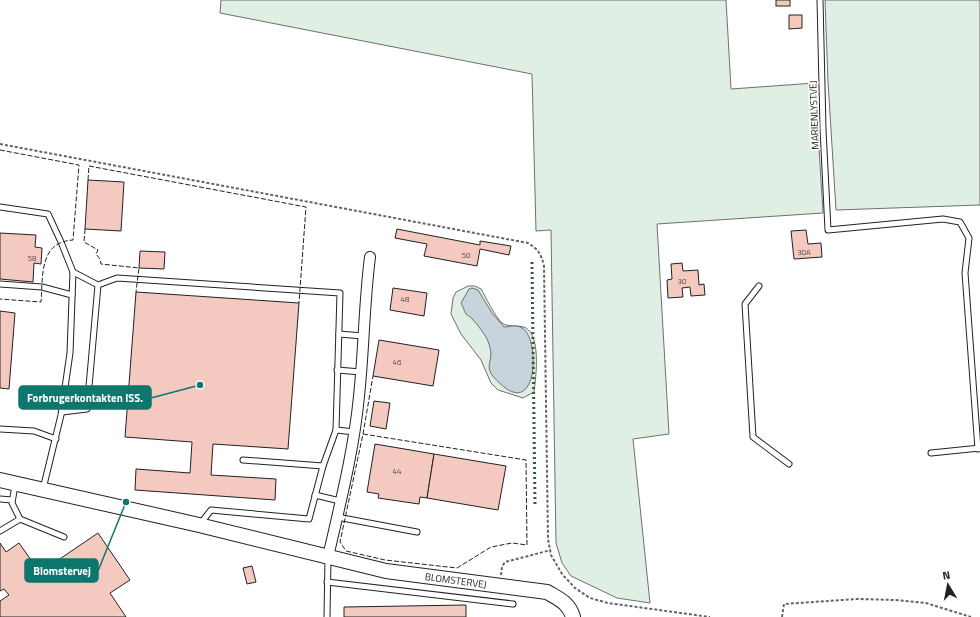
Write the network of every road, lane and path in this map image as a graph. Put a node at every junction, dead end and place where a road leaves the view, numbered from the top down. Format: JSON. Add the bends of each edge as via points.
{"nodes":[{"id":1,"x":820,"y":0,"type":"edge"},
{"id":2,"x":0,"y":144,"type":"edge"},
{"id":3,"x":0,"y":207,"type":"edge"},
{"id":4,"x":370,"y":257,"type":"dead end"},
{"id":5,"x":73,"y":272,"type":"junction"},
{"id":6,"x":0,"y":284,"type":"edge"},
{"id":7,"x":98,"y":285,"type":"junction"},
{"id":8,"x":759,"y":286,"type":"dead end"},
{"id":9,"x":72,"y":295,"type":"junction"},
{"id":10,"x":338,"y":334,"type":"junction"},
{"id":11,"x":363,"y":336,"type":"junction"},
{"id":12,"x":338,"y":370,"type":"junction"},
{"id":13,"x":361,"y":372,"type":"junction"},
{"id":14,"x":62,"y":412,"type":"junction"},
{"id":15,"x":0,"y":429,"type":"edge"},
{"id":16,"x":336,"y":430,"type":"junction"},
{"id":17,"x":355,"y":432,"type":"junction"},
{"id":18,"x":56,"y":439,"type":"junction"},
{"id":19,"x":979,"y":448,"type":"edge"},
{"id":20,"x":931,"y":453,"type":"dead end"},
{"id":21,"x":242,"y":460,"type":"dead end"},
{"id":22,"x":789,"y":464,"type":"dead end"},
{"id":23,"x":323,"y":466,"type":"junction"},
{"id":24,"x":0,"y":480,"type":"edge"},
{"id":25,"x":15,"y":484,"type":"junction"},
{"id":26,"x":43,"y":490,"type":"junction"},
{"id":27,"x":315,"y":495,"type":"junction"},
{"id":28,"x":0,"y":499,"type":"edge"},
{"id":29,"x":12,"y":500,"type":"junction"},
{"id":30,"x":340,"y":501,"type":"junction"},
{"id":31,"x":337,"y":517,"type":"junction"},
{"id":32,"x":20,"y":519,"type":"junction"},
{"id":33,"x":199,"y":526,"type":"junction"},
{"id":34,"x":0,"y":531,"type":"edge"},
{"id":35,"x":417,"y":532,"type":"dead end"},
{"id":36,"x":64,"y":536,"type":"dead end"},
{"id":37,"x":551,"y":550,"type":"junction"},
{"id":38,"x":328,"y":557,"type":"junction"},
{"id":39,"x":327,"y":582,"type":"junction"},
{"id":40,"x":501,"y":586,"type":"junction"},
{"id":41,"x":513,"y":604,"type":"dead end"},
{"id":42,"x":327,"y":617,"type":"edge"},
{"id":43,"x":574,"y":617,"type":"edge"},
{"id":44,"x":710,"y":617,"type":"edge"},
{"id":45,"x":782,"y":617,"type":"edge"},
{"id":46,"x":971,"y":617,"type":"edge"}],
"edges":[{"from":1,"to":19,"type":"lane","name":"MARIENLYSTVEJ","via":[[828,230],[943,219],[960,222],[969,238],[965,272]]},
{"from":2,"to":37,"type":"path","via":[[528,243],[536,248],[544,266],[548,539]]},
{"from":3,"to":5,"type":"lane","via":[[48,214]]},
{"from":4,"to":11,"type":"street"},
{"from":5,"to":7,"type":"lane"},
{"from":5,"to":9,"type":"lane"},
{"from":6,"to":9,"type":"lane","via":[[42,287]]},
{"from":7,"to":10,"type":"lane","via":[[117,278],[340,293]]},
{"from":7,"to":14,"type":"lane","via":[[88,409]]},
{"from":8,"to":22,"type":"lane","via":[[745,304],[753,437]]},
{"from":9,"to":14,"type":"lane","via":[[70,353]]},
{"from":10,"to":11,"type":"lane"},
{"from":10,"to":12,"type":"lane"},
{"from":11,"to":13,"type":"street"},
{"from":12,"to":13,"type":"lane"},
{"from":12,"to":16,"type":"lane"},
{"from":13,"to":17,"type":"street"},
{"from":14,"to":18,"type":"lane"},
{"from":15,"to":18,"type":"lane","via":[[34,431]]},
{"from":16,"to":17,"type":"lane"},
{"from":16,"to":23,"type":"lane"},
{"from":17,"to":30,"type":"street"},
{"from":18,"to":26,"type":"lane"},
{"from":19,"to":20,"type":"lane"},
{"from":21,"to":23,"type":"lane"},
{"from":23,"to":27,"type":"lane"},
{"from":24,"to":25,"type":"street","name":"BLOMSTERVEJ"},
{"from":25,"to":26,"type":"street","name":"BLOMSTERVEJ"},
{"from":25,"to":29,"type":"lane"},
{"from":26,"to":33,"type":"street","name":"BLOMSTERVEJ"},
{"from":27,"to":30,"type":"lane"},
{"from":27,"to":33,"type":"lane","via":[[309,520],[211,510]]},
{"from":28,"to":29,"type":"lane"},
{"from":29,"to":32,"type":"lane"},
{"from":30,"to":31,"type":"street"},
{"from":31,"to":35,"type":"lane"},
{"from":31,"to":38,"type":"street"},
{"from":32,"to":34,"type":"lane"},
{"from":32,"to":36,"type":"lane"},
{"from":33,"to":38,"type":"street","name":"BLOMSTERVEJ"},
{"from":37,"to":40,"type":"path","via":[[505,562],[502,567]]},
{"from":37,"to":44,"type":"path","via":[[562,574],[575,588],[590,598],[608,603]]},
{"from":38,"to":39,"type":"lane"},
{"from":38,"to":40,"type":"street","name":"BLOMSTERVEJ","via":[[386,571]]},
{"from":39,"to":41,"type":"lane"},
{"from":39,"to":42,"type":"lane"},
{"from":40,"to":43,"type":"street","name":"BLOMSTERVEJ","via":[[547,592],[564,601]]},
{"from":45,"to":46,"type":"path","via":[[784,604],[857,599],[926,603]]}]}
